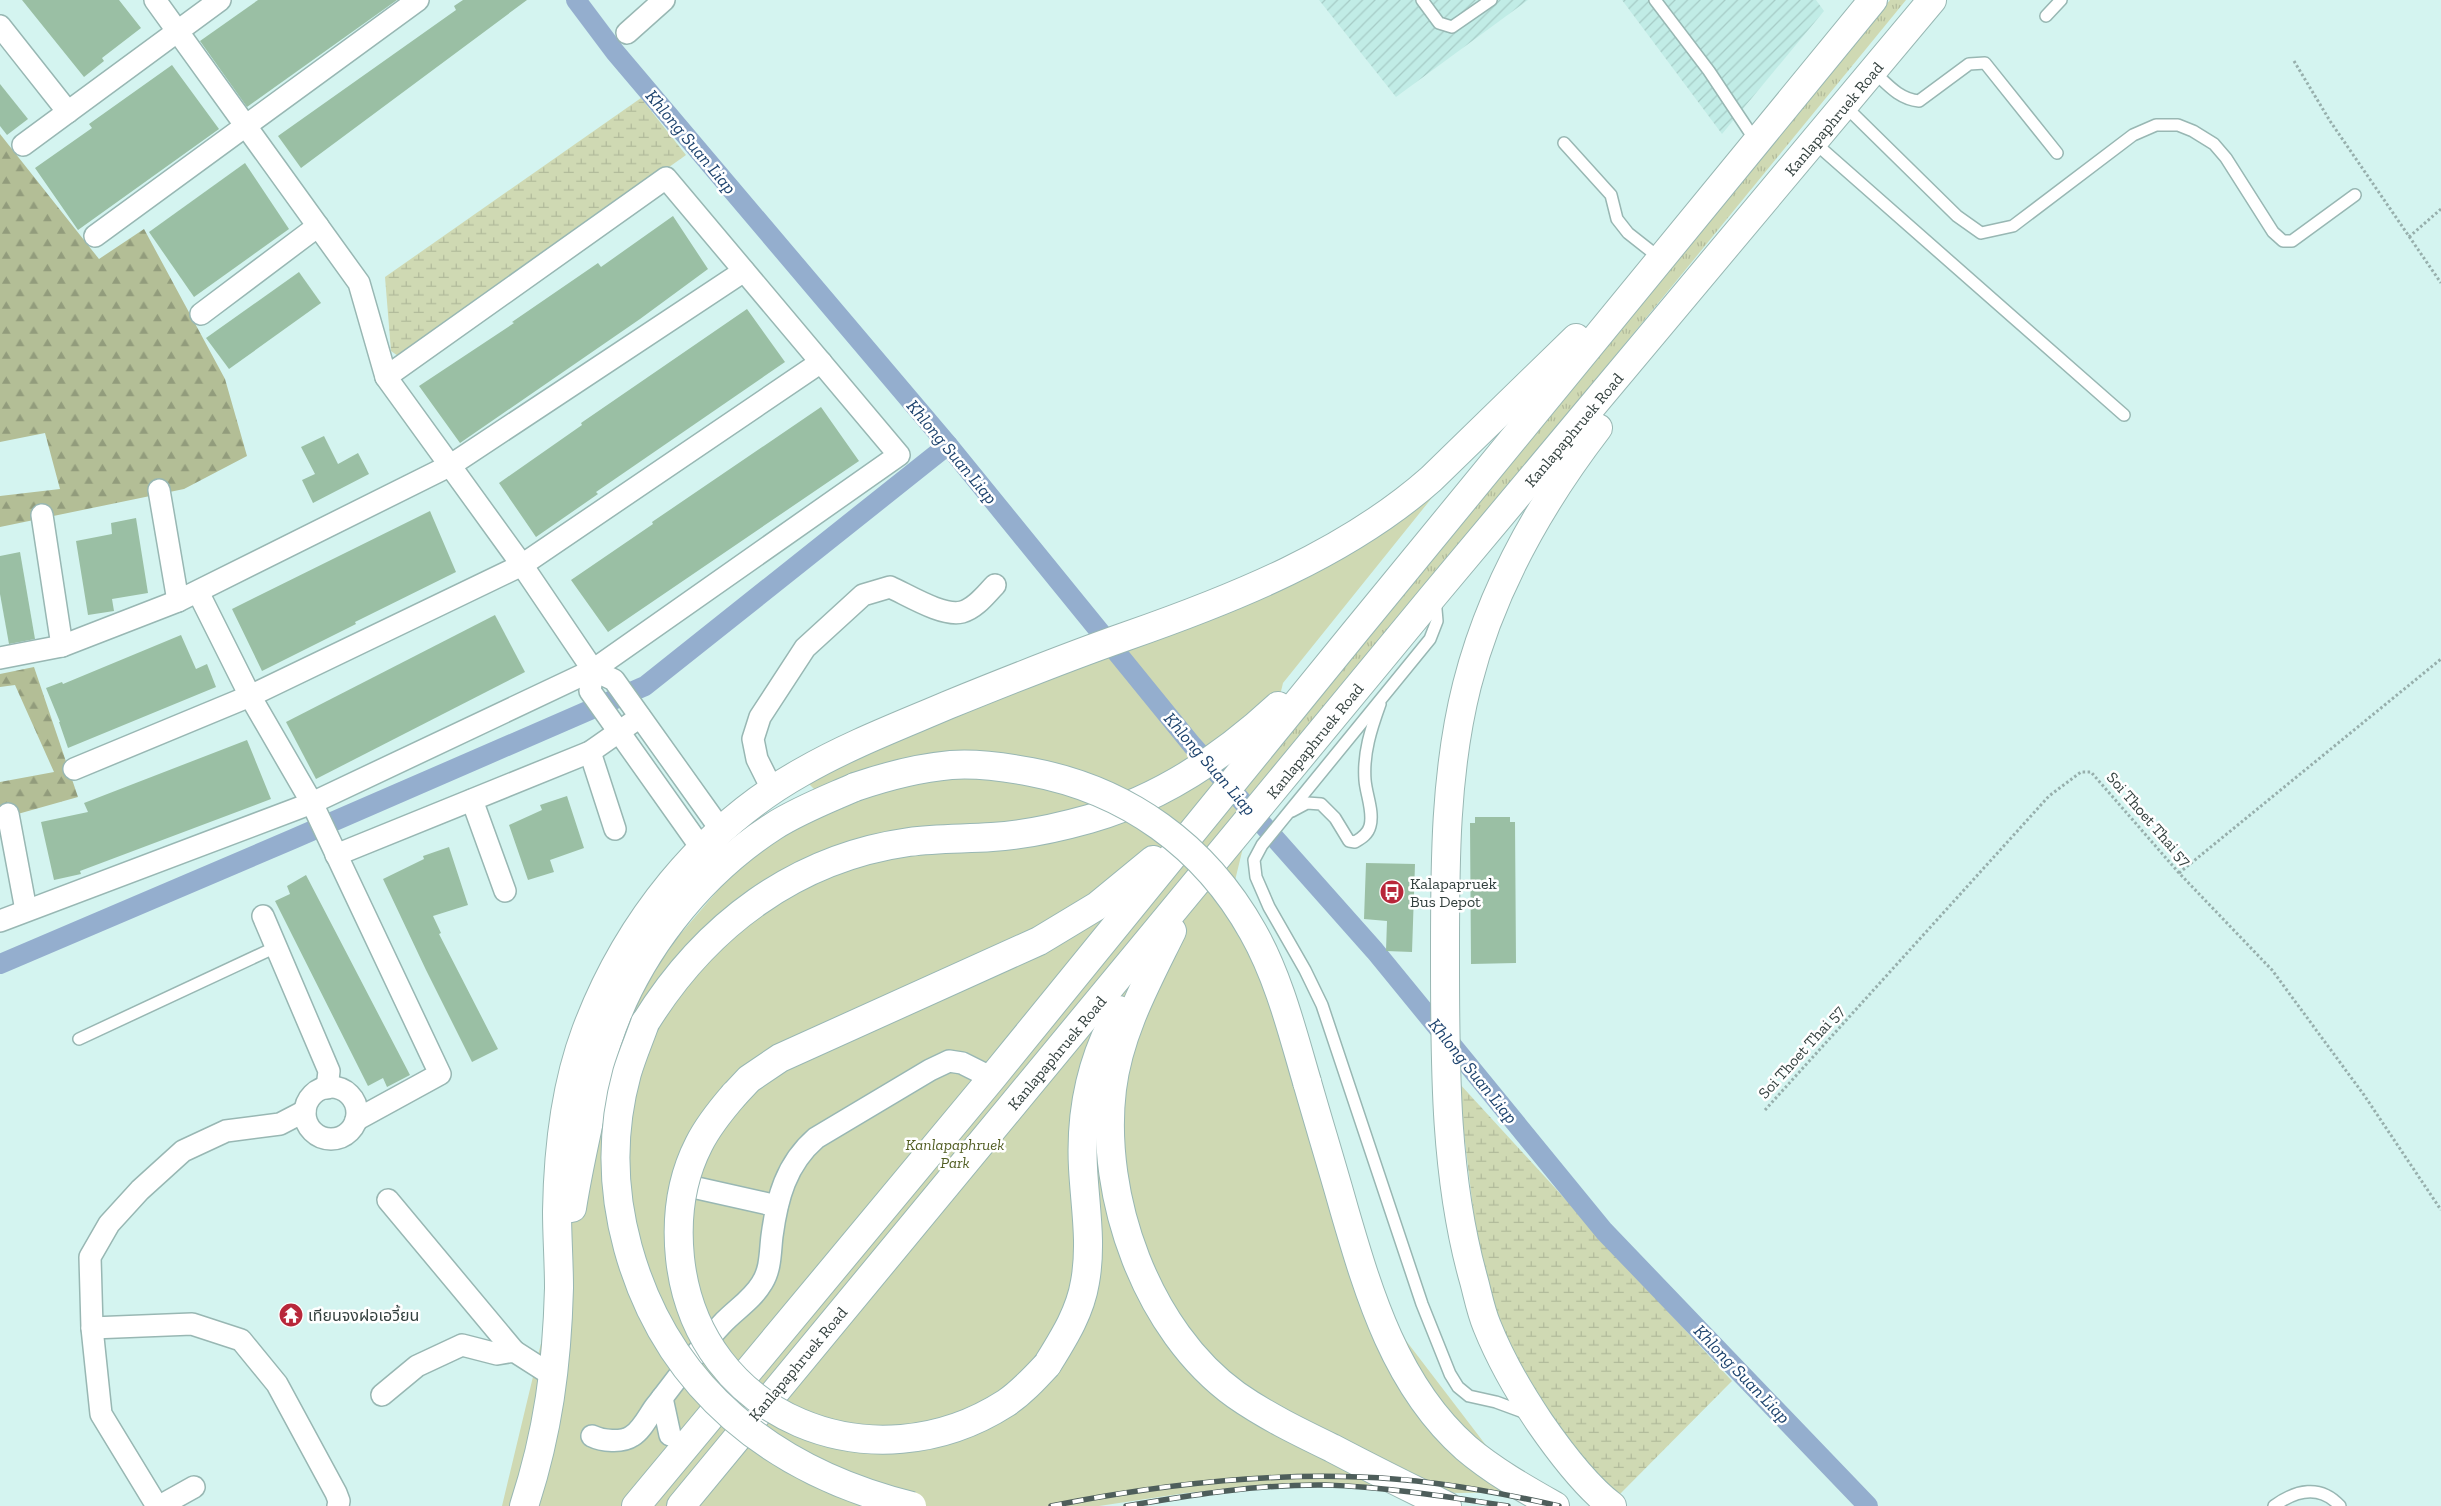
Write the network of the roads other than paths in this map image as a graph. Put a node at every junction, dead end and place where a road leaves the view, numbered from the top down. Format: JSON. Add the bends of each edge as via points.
{"nodes":[{"id":1,"x":155,"y":0,"type":"edge"},
{"id":2,"x":220,"y":0,"type":"edge"},
{"id":3,"x":418,"y":0,"type":"edge"},
{"id":4,"x":664,"y":0,"type":"edge"},
{"id":5,"x":1422,"y":0,"type":"edge"},
{"id":6,"x":1491,"y":0,"type":"edge"},
{"id":7,"x":1656,"y":0,"type":"edge"},
{"id":8,"x":1873,"y":0,"type":"edge"},
{"id":9,"x":1932,"y":0,"type":"edge"},
{"id":10,"x":2061,"y":0,"type":"edge"},
{"id":11,"x":2046,"y":16,"type":"dead end"},
{"id":12,"x":0,"y":26,"type":"edge"},
{"id":13,"x":178,"y":31,"type":"junction"},
{"id":14,"x":627,"y":33,"type":"dead end"},
{"id":15,"x":1873,"y":71,"type":"junction"},
{"id":16,"x":1845,"y":106,"type":"junction"},
{"id":17,"x":68,"y":112,"type":"junction"},
{"id":18,"x":246,"y":127,"type":"junction"},
{"id":19,"x":1564,"y":143,"type":"dead end"},
{"id":20,"x":1757,"y":143,"type":"junction"},
{"id":21,"x":1815,"y":143,"type":"junction"},
{"id":22,"x":24,"y":145,"type":"dead end"},
{"id":23,"x":2057,"y":153,"type":"dead end"},
{"id":24,"x":2355,"y":195,"type":"dead end"},
{"id":25,"x":1767,"y":200,"type":"junction"},
{"id":26,"x":318,"y":226,"type":"junction"},
{"id":27,"x":95,"y":236,"type":"dead end"},
{"id":28,"x":1661,"y":259,"type":"junction"},
{"id":29,"x":744,"y":271,"type":"junction"},
{"id":30,"x":201,"y":314,"type":"dead end"},
{"id":31,"x":820,"y":362,"type":"junction"},
{"id":32,"x":386,"y":377,"type":"junction"},
{"id":33,"x":2124,"y":415,"type":"dead end"},
{"id":34,"x":451,"y":465,"type":"junction"},
{"id":35,"x":158,"y":490,"type":"dead end"},
{"id":36,"x":42,"y":515,"type":"dead end"},
{"id":37,"x":522,"y":565,"type":"junction"},
{"id":38,"x":995,"y":585,"type":"dead end"},
{"id":39,"x":198,"y":592,"type":"junction"},
{"id":40,"x":1434,"y":595,"type":"junction"},
{"id":41,"x":178,"y":601,"type":"junction"},
{"id":42,"x":1355,"y":632,"type":"junction"},
{"id":43,"x":62,"y":646,"type":"junction"},
{"id":44,"x":0,"y":658,"type":"edge"},
{"id":45,"x":593,"y":670,"type":"junction"},
{"id":46,"x":250,"y":696,"type":"junction"},
{"id":47,"x":1382,"y":698,"type":"junction"},
{"id":48,"x":636,"y":711,"type":"junction"},
{"id":49,"x":614,"y":725,"type":"junction"},
{"id":50,"x":590,"y":752,"type":"junction"},
{"id":51,"x":74,"y":769,"type":"dead end"},
{"id":52,"x":773,"y":791,"type":"junction"},
{"id":53,"x":472,"y":800,"type":"junction"},
{"id":54,"x":1210,"y":809,"type":"junction"},
{"id":55,"x":1275,"y":809,"type":"junction"},
{"id":56,"x":8,"y":814,"type":"dead end"},
{"id":57,"x":319,"y":819,"type":"junction"},
{"id":58,"x":615,"y":829,"type":"dead end"},
{"id":59,"x":721,"y":830,"type":"junction"},
{"id":60,"x":1252,"y":837,"type":"junction"},
{"id":61,"x":702,"y":849,"type":"junction"},
{"id":62,"x":336,"y":855,"type":"junction"},
{"id":63,"x":505,"y":891,"type":"dead end"},
{"id":64,"x":1191,"y":891,"type":"junction"},
{"id":65,"x":26,"y":910,"type":"junction"},
{"id":66,"x":263,"y":916,"type":"dead end"},
{"id":67,"x":0,"y":921,"type":"edge"},
{"id":68,"x":276,"y":947,"type":"junction"},
{"id":69,"x":79,"y":1039,"type":"dead end"},
{"id":70,"x":992,"y":1078,"type":"junction"},
{"id":71,"x":327,"y":1088,"type":"junction"},
{"id":72,"x":305,"y":1110,"type":"junction"},
{"id":73,"x":356,"y":1120,"type":"junction"},
{"id":74,"x":697,"y":1188,"type":"dead end"},
{"id":75,"x":388,"y":1200,"type":"dead end"},
{"id":76,"x":777,"y":1206,"type":"junction"},
{"id":77,"x":559,"y":1289,"type":"junction"},
{"id":78,"x":92,"y":1328,"type":"junction"},
{"id":79,"x":514,"y":1351,"type":"junction"},
{"id":80,"x":553,"y":1376,"type":"junction"},
{"id":81,"x":382,"y":1395,"type":"dead end"},
{"id":82,"x":662,"y":1398,"type":"junction"},
{"id":83,"x":1537,"y":1418,"type":"junction"},
{"id":84,"x":670,"y":1434,"type":"dead end"},
{"id":85,"x":592,"y":1436,"type":"dead end"},
{"id":86,"x":194,"y":1487,"type":"dead end"},
{"id":87,"x":158,"y":1506,"type":"edge"},
{"id":88,"x":338,"y":1506,"type":"edge"},
{"id":89,"x":524,"y":1506,"type":"edge"},
{"id":90,"x":636,"y":1506,"type":"edge"},
{"id":91,"x":681,"y":1506,"type":"edge"},
{"id":92,"x":912,"y":1506,"type":"edge"},
{"id":93,"x":1447,"y":1506,"type":"edge"},
{"id":94,"x":1555,"y":1506,"type":"edge"},
{"id":95,"x":1612,"y":1506,"type":"edge"},
{"id":96,"x":2274,"y":1506,"type":"edge"},
{"id":97,"x":2340,"y":1506,"type":"edge"}],
"edges":[{"from":1,"to":13,"type":"street"},
{"from":2,"to":13,"type":"street"},
{"from":3,"to":18,"type":"street"},
{"from":4,"to":14,"type":"street"},
{"from":5,"to":6,"type":"lane","via":[[1439,24],[1452,27]]},
{"from":7,"to":20,"type":"lane"},
{"from":8,"to":20,"type":"main road","name":"Kanlapaphruek Road"},
{"from":9,"to":15,"type":"main road","name":"Kanlapaphruek Road"},
{"from":10,"to":11,"type":"lane"},
{"from":12,"to":17,"type":"street"},
{"from":13,"to":17,"type":"street"},
{"from":13,"to":18,"type":"street"},
{"from":15,"to":16,"type":"main road","name":"Kanlapaphruek Road"},
{"from":15,"to":23,"type":"lane","via":[[1899,95],[1920,101],[1968,64],[1985,63]]},
{"from":16,"to":21,"type":"main road","name":"Kanlapaphruek Road"},
{"from":16,"to":24,"type":"lane","via":[[1957,216],[1982,233],[2013,226],[2134,135],[2156,125],[2178,125],[2214,144],[2272,232],[2283,241],[2292,241]]},
{"from":17,"to":22,"type":"street"},
{"from":18,"to":26,"type":"street"},
{"from":18,"to":27,"type":"street"},
{"from":19,"to":28,"type":"lane","via":[[1610,195],[1617,219],[1628,233]]},
{"from":20,"to":28,"type":"main road","name":"Kanlapaphruek Road"},
{"from":21,"to":25,"type":"main road","name":"Kanlapaphruek Road"},
{"from":21,"to":33,"type":"lane"},
{"from":25,"to":40,"type":"main road","name":"Kanlapaphruek Road"},
{"from":25,"to":83,"type":"main road","via":[[1680,322],[1556,485],[1518,551],[1467,685],[1452,772],[1445,870],[1446,1057],[1452,1167],[1466,1254],[1486,1324],[1514,1384]]},
{"from":26,"to":30,"type":"street"},
{"from":26,"to":32,"type":"street","via":[[360,284]]},
{"from":28,"to":42,"type":"main road","name":"Kanlapaphruek Road"},
{"from":28,"to":52,"type":"main road","via":[[1414,494],[1367,527],[1298,567],[1184,616],[971,696],[856,744]]},
{"from":29,"to":31,"type":"street"},
{"from":29,"to":32,"type":"street","via":[[666,178]]},
{"from":29,"to":34,"type":"street"},
{"from":31,"to":37,"type":"street"},
{"from":31,"to":45,"type":"street","via":[[899,455]]},
{"from":32,"to":34,"type":"street"},
{"from":34,"to":37,"type":"street"},
{"from":34,"to":39,"type":"street"},
{"from":35,"to":41,"type":"street"},
{"from":36,"to":43,"type":"street"},
{"from":37,"to":45,"type":"street"},
{"from":37,"to":46,"type":"street"},
{"from":38,"to":52,"type":"street","via":[[977,604],[962,612],[942,612],[890,587],[863,595],[806,648],[760,717],[753,739],[757,760]]},
{"from":39,"to":41,"type":"street"},
{"from":39,"to":46,"type":"street"},
{"from":40,"to":47,"type":"lane","via":[[1437,621],[1433,634]]},
{"from":40,"to":55,"type":"main road","name":"Kanlapaphruek Road"},
{"from":41,"to":43,"type":"street"},
{"from":42,"to":54,"type":"main road","name":"Kanlapaphruek Road"},
{"from":42,"to":92,"type":"main road","bridge":true,"via":[[1263,719],[1221,752],[1149,796],[1073,823],[993,837],[911,842],[869,849],[825,864],[783,885],[744,910],[716,934],[684,967],[645,1023],[623,1090],[616,1135],[615,1172],[623,1229],[641,1291],[653,1318],[669,1346],[709,1396],[767,1444],[847,1486]]},
{"from":43,"to":44,"type":"street"},
{"from":45,"to":48,"type":"street","via":[[614,680]]},
{"from":45,"to":49,"type":"street","via":[[590,691]]},
{"from":45,"to":57,"type":"street"},
{"from":46,"to":51,"type":"street"},
{"from":46,"to":57,"type":"street"},
{"from":47,"to":55,"type":"lane"},
{"from":47,"to":55,"type":"lane","via":[[1369,736],[1364,764],[1371,815],[1366,835],[1355,842],[1349,841],[1321,804],[1314,802]]},
{"from":48,"to":49,"type":"street"},
{"from":48,"to":59,"type":"street"},
{"from":49,"to":50,"type":"street"},
{"from":49,"to":61,"type":"street"},
{"from":50,"to":53,"type":"street"},
{"from":50,"to":58,"type":"street"},
{"from":52,"to":59,"type":"main road"},
{"from":53,"to":62,"type":"street"},
{"from":53,"to":63,"type":"street"},
{"from":54,"to":64,"type":"main road","bridge":true,"via":[[1124,885],[1070,923],[1013,953],[780,1058],[734,1095],[703,1137],[686,1178],[679,1212],[679,1250],[685,1287],[699,1325],[723,1364],[756,1397],[794,1420],[832,1435],[855,1440],[894,1441],[935,1434],[977,1419],[1022,1391],[1047,1365],[1071,1325],[1085,1284],[1088,1236],[1082,1146],[1083,1120],[1093,1069],[1115,1017]]},
{"from":54,"to":70,"type":"main road","name":"Kanlapaphruek Road"},
{"from":55,"to":60,"type":"main road","name":"Kanlapaphruek Road"},
{"from":55,"to":60,"type":"lane","via":[[1277,826]]},
{"from":56,"to":65,"type":"street"},
{"from":57,"to":62,"type":"street"},
{"from":57,"to":65,"type":"street"},
{"from":59,"to":61,"type":"main road"},
{"from":60,"to":64,"type":"main road","name":"Kanlapaphruek Road"},
{"from":60,"to":83,"type":"lane","via":[[1259,887],[1322,1005],[1422,1304],[1450,1374],[1469,1396],[1512,1406]]},
{"from":61,"to":77,"type":"main road","via":[[663,894],[625,949],[584,1035],[570,1081],[560,1165],[557,1208]]},
{"from":62,"to":73,"type":"street","via":[[440,1074]]},
{"from":64,"to":91,"type":"main road","name":"Kanlapaphruek Road"},
{"from":64,"to":93,"type":"main road","via":[[1125,1033],[1112,1089],[1110,1115],[1116,1187],[1138,1265],[1174,1328],[1210,1373],[1235,1394],[1291,1428]]},
{"from":65,"to":67,"type":"street"},
{"from":66,"to":68,"type":"street"},
{"from":68,"to":69,"type":"lane"},
{"from":68,"to":71,"type":"street","via":[[330,1071]]},
{"from":70,"to":76,"type":"street","via":[[962,1063],[949,1062],[930,1070],[816,1138],[794,1162],[780,1191]]},
{"from":70,"to":90,"type":"main road","name":"Kanlapaphruek Road"},
{"from":71,"to":72,"type":"street","via":[[312,1095]]},
{"from":71,"to":73,"type":"street","via":[[336,1088],[350,1096],[355,1103]]},
{"from":72,"to":73,"type":"street","via":[[308,1127],[314,1134],[330,1140],[346,1134]]},
{"from":72,"to":78,"type":"street","via":[[280,1124],[226,1131],[183,1151],[140,1190],[109,1224],[90,1257]]},
{"from":74,"to":76,"type":"street"},
{"from":75,"to":79,"type":"street"},
{"from":76,"to":82,"type":"street","via":[[769,1267],[762,1283],[747,1302],[722,1324]]},
{"from":77,"to":80,"type":"main road"},
{"from":77,"to":94,"type":"main road","bridge":true,"via":[[577,1177],[601,1065],[615,1020],[642,966],[680,912],[733,857],[774,826],[855,787],[889,775],[952,765],[1016,769],[1049,775],[1108,795],[1154,821],[1190,849],[1224,886],[1254,934],[1281,997],[1362,1271],[1386,1334],[1414,1386],[1432,1411],[1466,1447]]},
{"from":78,"to":87,"type":"street","via":[[101,1414]]},
{"from":78,"to":88,"type":"street","via":[[192,1324],[241,1340],[277,1384],[336,1493]]},
{"from":79,"to":80,"type":"street"},
{"from":79,"to":81,"type":"street","via":[[497,1354],[462,1345],[417,1366]]},
{"from":80,"to":89,"type":"main road","via":[[546,1427]]},
{"from":82,"to":84,"type":"street"},
{"from":82,"to":85,"type":"street","via":[[632,1437],[600,1440]]},
{"from":83,"to":95,"type":"main road","via":[[1556,1446]]},
{"from":86,"to":87,"type":"street"},
{"from":96,"to":97,"type":"lane","via":[[2299,1492],[2318,1492]]}]}
